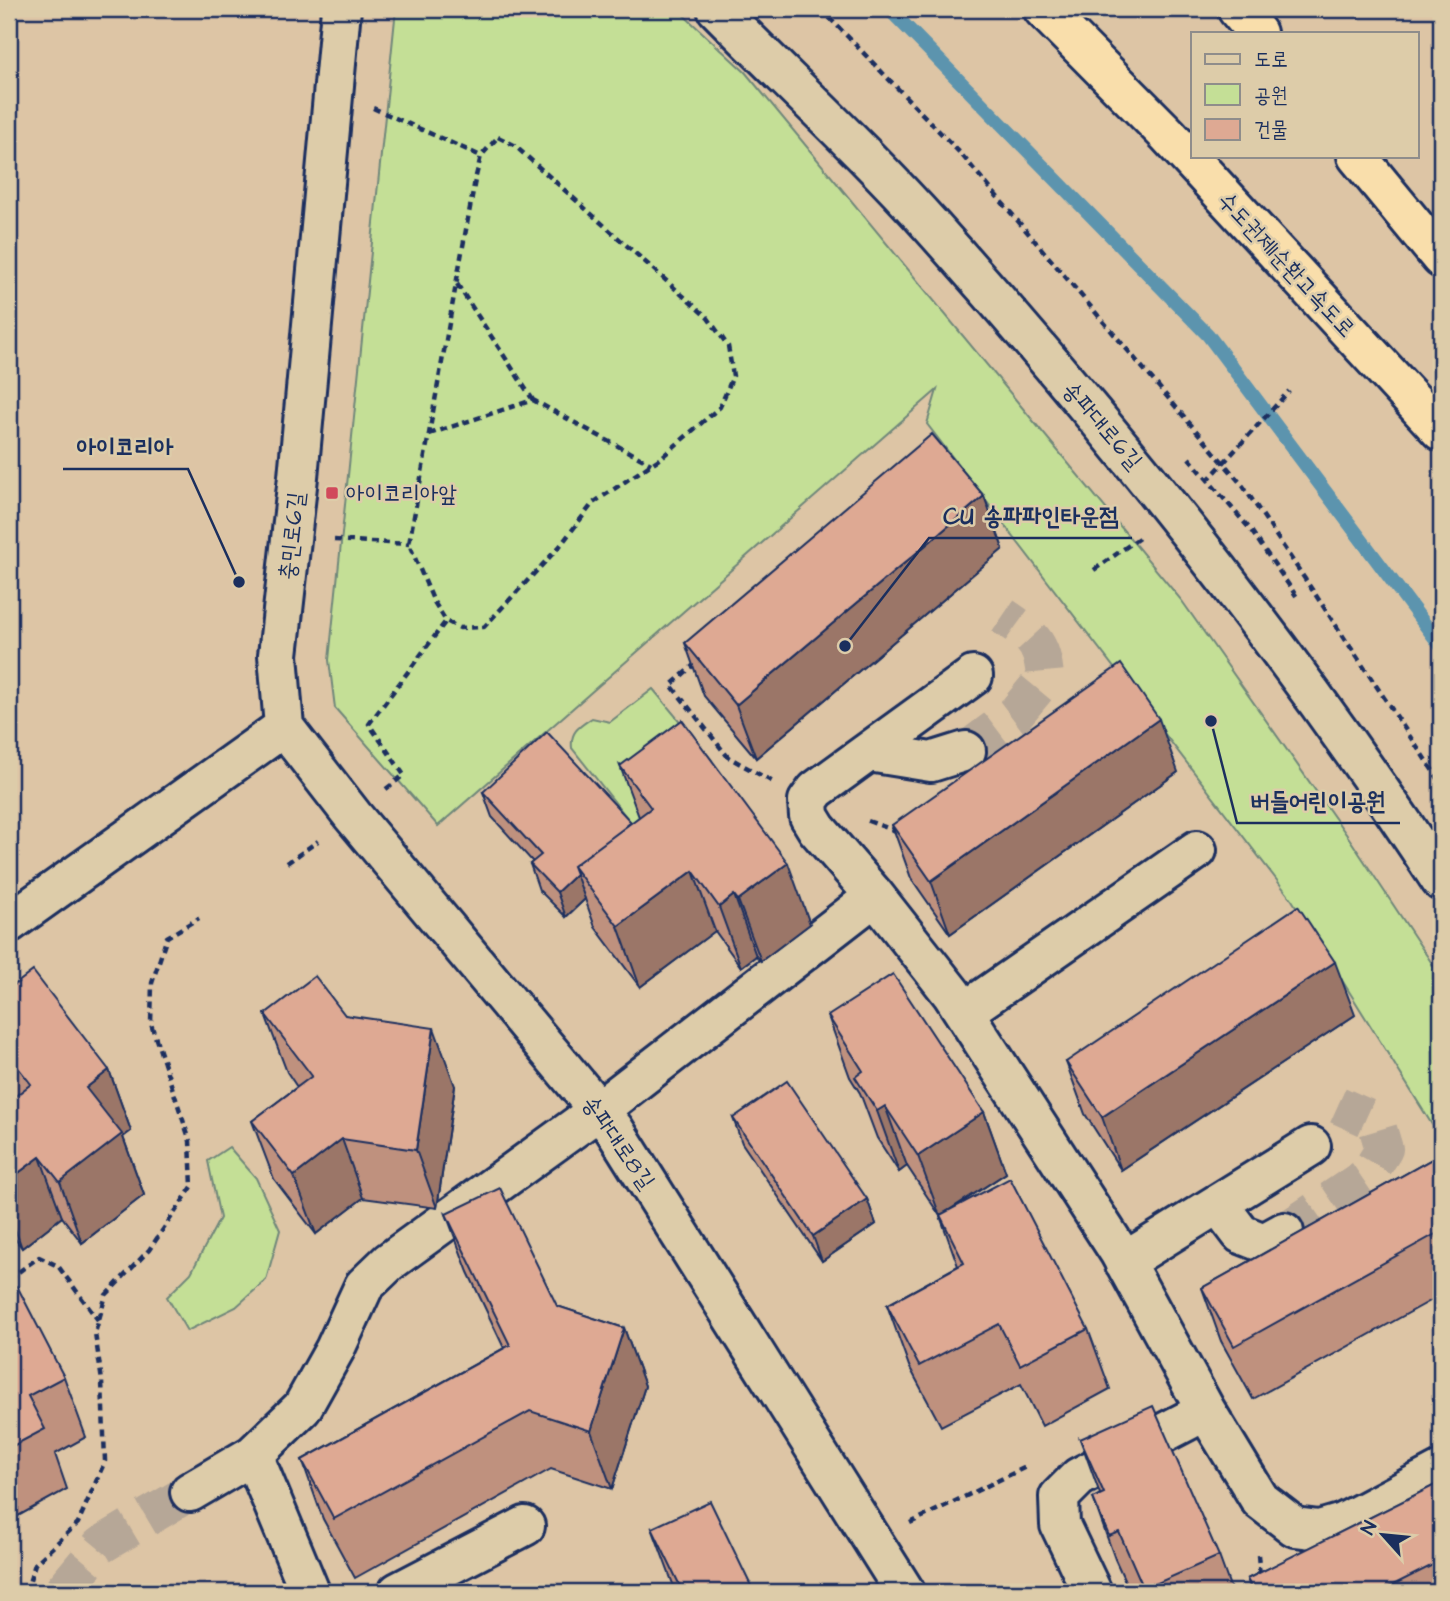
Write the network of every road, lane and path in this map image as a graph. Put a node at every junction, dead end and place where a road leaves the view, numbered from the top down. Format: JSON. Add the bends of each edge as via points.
{"nodes":[{"id":1,"x":341,"y":9,"type":"edge"},
{"id":2,"x":717,"y":9,"type":"edge"},
{"id":3,"x":821,"y":9,"type":"edge"},
{"id":4,"x":1043,"y":9,"type":"edge"},
{"id":5,"x":1237,"y":9,"type":"edge"},
{"id":6,"x":1256,"y":32,"type":"edge"},
{"id":7,"x":333,"y":91,"type":"junction"},
{"id":8,"x":481,"y":156,"type":"junction"},
{"id":9,"x":1359,"y":158,"type":"edge"},
{"id":10,"x":1441,"y":258,"type":"edge"},
{"id":11,"x":456,"y":283,"type":"junction"},
{"id":12,"x":1289,"y":391,"type":"dead end"},
{"id":13,"x":533,"y":400,"type":"junction"},
{"id":14,"x":1441,"y":431,"type":"edge"},
{"id":15,"x":429,"y":434,"type":"junction"},
{"id":16,"x":651,"y":464,"type":"junction"},
{"id":17,"x":1223,"y":465,"type":"junction"},
{"id":18,"x":1175,"y":512,"type":"junction"},
{"id":19,"x":291,"y":538,"type":"junction"},
{"id":20,"x":409,"y":544,"type":"junction"},
{"id":21,"x":1094,"y":570,"type":"dead end"},
{"id":22,"x":446,"y":621,"type":"junction"},
{"id":23,"x":701,"y":658,"type":"edge"},
{"id":24,"x":973,"y":676,"type":"dead end"},
{"id":25,"x":284,"y":727,"type":"junction"},
{"id":26,"x":966,"y":751,"type":"tunnel mouth"},
{"id":27,"x":869,"y":752,"type":"junction"},
{"id":28,"x":1441,"y":783,"type":"edge"},
{"id":29,"x":808,"y":801,"type":"junction"},
{"id":30,"x":352,"y":816,"type":"junction"},
{"id":31,"x":1197,"y":850,"type":"dead end"},
{"id":32,"x":1441,"y":881,"type":"edge"},
{"id":33,"x":875,"y":895,"type":"junction"},
{"id":34,"x":199,"y":918,"type":"dead end"},
{"id":35,"x":10,"y":921,"type":"edge"},
{"id":36,"x":964,"y":1012,"type":"junction"},
{"id":37,"x":598,"y":1110,"type":"junction"},
{"id":38,"x":1311,"y":1146,"type":"dead end"},
{"id":39,"x":1219,"y":1205,"type":"junction"},
{"id":40,"x":1284,"y":1232,"type":"tunnel mouth"},
{"id":41,"x":1124,"y":1262,"type":"junction"},
{"id":42,"x":9,"y":1279,"type":"edge"},
{"id":43,"x":98,"y":1321,"type":"junction"},
{"id":44,"x":1206,"y":1411,"type":"junction"},
{"id":45,"x":253,"y":1455,"type":"junction"},
{"id":46,"x":1441,"y":1471,"type":"edge"},
{"id":47,"x":190,"y":1492,"type":"tunnel mouth"},
{"id":48,"x":525,"y":1527,"type":"dead end"},
{"id":49,"x":26,"y":1592,"type":"edge"},
{"id":50,"x":310,"y":1592,"type":"edge"},
{"id":51,"x":398,"y":1592,"type":"edge"},
{"id":52,"x":905,"y":1592,"type":"edge"},
{"id":53,"x":1092,"y":1592,"type":"edge"}],
"edges":[{"from":1,"to":7,"type":"street","name":"충민로6길"},
{"from":2,"to":18,"type":"street","name":"송파대로6길","via":[[932,226]]},
{"from":3,"to":17,"type":"path","via":[[961,154]]},
{"from":4,"to":14,"type":"highway","name":"수도권제1순환고속도로","via":[[1168,135]]},
{"from":5,"to":6,"type":"highway"},
{"from":7,"to":8,"type":"path"},
{"from":7,"to":19,"type":"street","name":"충민로6길"},
{"from":8,"to":11,"type":"path"},
{"from":8,"to":16,"type":"path","via":[[498,137],[514,145],[708,318],[728,346],[733,376],[720,407]]},
{"from":9,"to":10,"type":"highway"},
{"from":11,"to":13,"type":"path"},
{"from":11,"to":15,"type":"path"},
{"from":12,"to":17,"type":"path"},
{"from":13,"to":15,"type":"path"},
{"from":13,"to":16,"type":"path"},
{"from":15,"to":20,"type":"path"},
{"from":16,"to":22,"type":"path","via":[[593,503],[560,546],[484,627],[460,628]]},
{"from":17,"to":18,"type":"path"},
{"from":17,"to":28,"type":"path","via":[[1243,486]]},
{"from":18,"to":21,"type":"path"},
{"from":18,"to":32,"type":"street","name":"송파대로6길","via":[[1390,802]]},
{"from":19,"to":20,"type":"path"},
{"from":19,"to":25,"type":"street","name":"충민로6길","via":[[278,655]]},
{"from":20,"to":22,"type":"path"},
{"from":22,"to":30,"type":"path","via":[[369,724],[404,775]]},
{"from":23,"to":29,"type":"path","via":[[671,685],[729,757]]},
{"from":24,"to":27,"type":"street"},
{"from":25,"to":30,"type":"street","name":"송파대로8길"},
{"from":25,"to":35,"type":"street"},
{"from":26,"to":27,"type":"street","via":[[931,762]]},
{"from":27,"to":29,"type":"street","via":[[816,790]]},
{"from":29,"to":33,"type":"street","via":[[809,816],[817,829]]},
{"from":30,"to":37,"type":"street","name":"송파대로8길"},
{"from":31,"to":36,"type":"street"},
{"from":33,"to":36,"type":"street"},
{"from":33,"to":37,"type":"street"},
{"from":34,"to":43,"type":"path","via":[[167,937],[152,983],[151,1024],[190,1141],[192,1187],[149,1250],[106,1295]]},
{"from":36,"to":41,"type":"street"},
{"from":37,"to":45,"type":"street","via":[[389,1262],[364,1286],[302,1409]]},
{"from":37,"to":52,"type":"street","name":"송파대로8길"},
{"from":38,"to":39,"type":"street"},
{"from":39,"to":40,"type":"street","via":[[1241,1234],[1264,1243]]},
{"from":39,"to":41,"type":"street"},
{"from":41,"to":44,"type":"street"},
{"from":42,"to":43,"type":"path","via":[[39,1257],[58,1266]]},
{"from":43,"to":49,"type":"path","via":[[94,1334],[102,1381],[105,1461],[78,1524],[35,1564]]},
{"from":44,"to":46,"type":"street","via":[[1260,1500],[1295,1527],[1319,1530],[1343,1523]]},
{"from":44,"to":53,"type":"street","via":[[1079,1478],[1059,1497],[1060,1525]]},
{"from":45,"to":47,"type":"street"},
{"from":45,"to":50,"type":"street"},
{"from":48,"to":51,"type":"street"}]}
